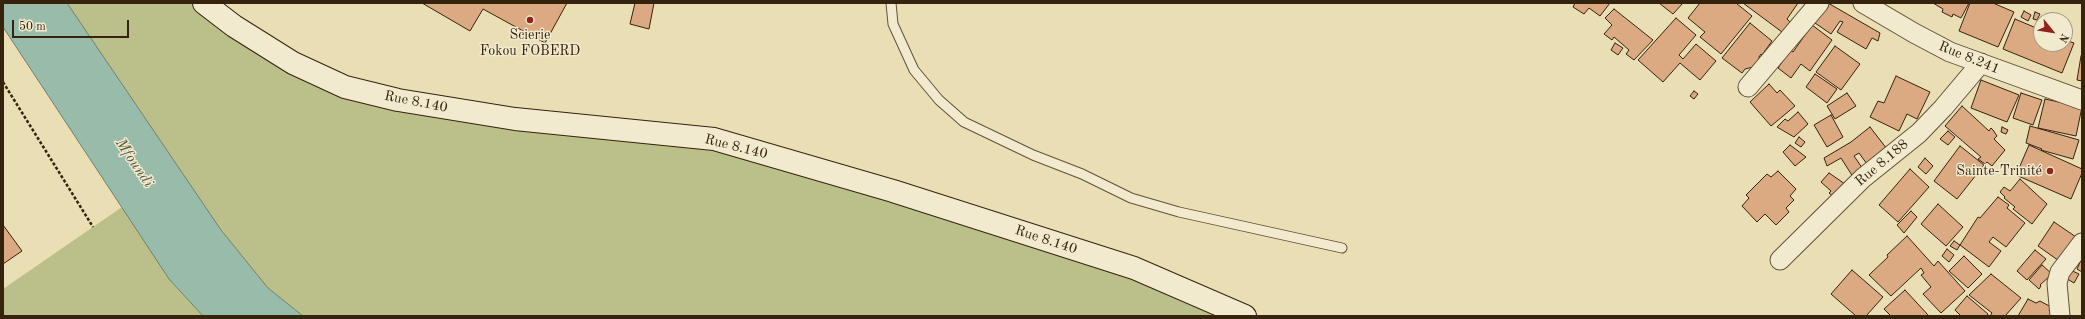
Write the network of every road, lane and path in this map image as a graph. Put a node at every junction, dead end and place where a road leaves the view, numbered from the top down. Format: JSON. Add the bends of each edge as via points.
{"nodes":[{"id":1,"x":204,"y":3,"type":"edge"},
{"id":2,"x":891,"y":3,"type":"edge"},
{"id":3,"x":1819,"y":3,"type":"edge"},
{"id":4,"x":1863,"y":3,"type":"edge"},
{"id":5,"x":1981,"y":63,"type":"junction"},
{"id":6,"x":3,"y":82,"type":"edge"},
{"id":7,"x":1748,"y":87,"type":"dead end"},
{"id":8,"x":2082,"y":100,"type":"edge"},
{"id":9,"x":92,"y":227,"type":"dead end"},
{"id":10,"x":2082,"y":244,"type":"edge"},
{"id":11,"x":1342,"y":248,"type":"dead end"},
{"id":12,"x":1780,"y":260,"type":"dead end"},
{"id":13,"x":1245,"y":316,"type":"edge"},
{"id":14,"x":2060,"y":316,"type":"edge"}],
"edges":[{"from":1,"to":13,"type":"main road","name":"Rue 8.140","via":[[234,26],[293,63],[345,87],[398,100],[515,119],[714,139],[893,190],[1134,268]]},
{"from":2,"to":11,"type":"lane","via":[[893,24],[914,70],[939,100],[964,122],[1131,198],[1180,212]]},
{"from":3,"to":7,"type":"street"},
{"from":4,"to":5,"type":"street","name":"Rue 8.241","via":[[1926,40]]},
{"from":5,"to":8,"type":"street","name":"Rue 8.241"},
{"from":5,"to":12,"type":"street","name":"Rue 8.188","via":[[1919,133],[1863,178]]},
{"from":6,"to":9,"type":"path"},
{"from":10,"to":14,"type":"street","via":[[2060,272],[2057,283]]}]}
